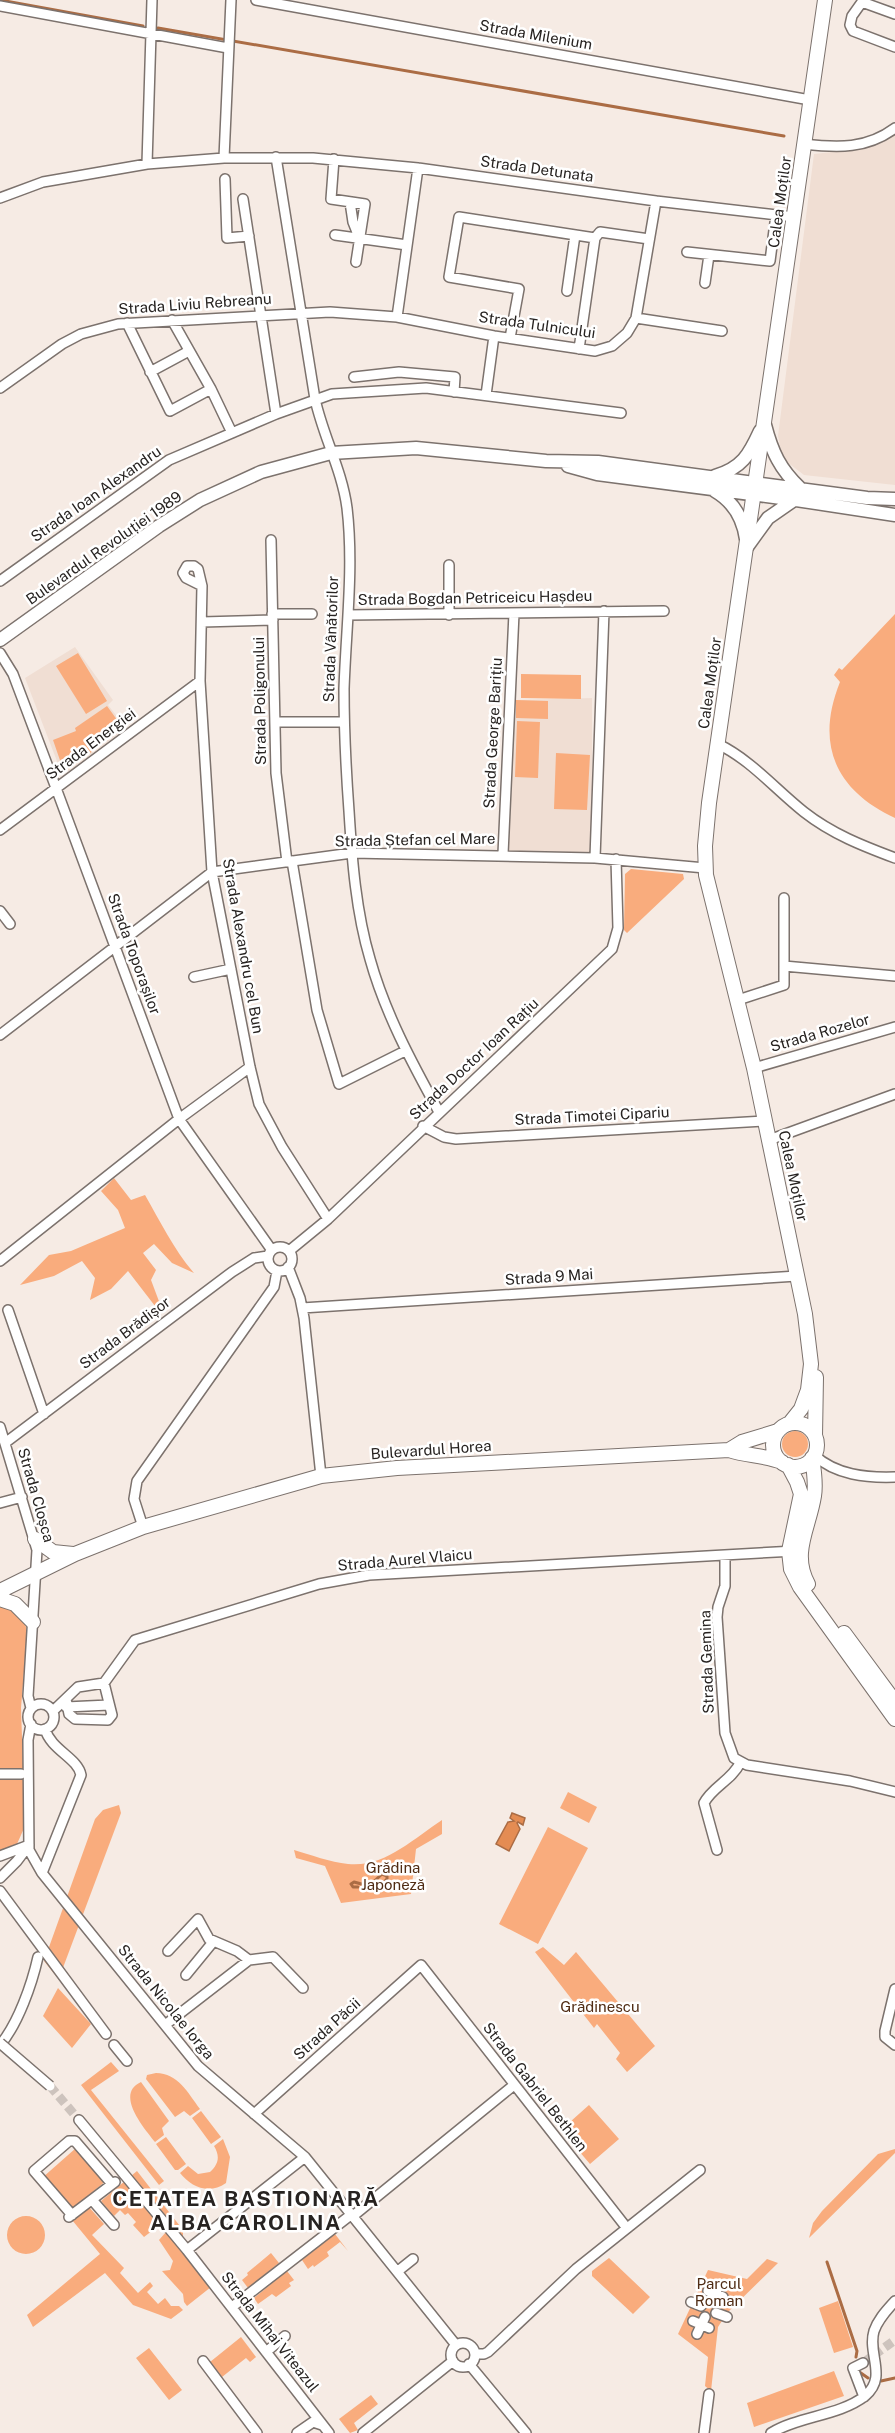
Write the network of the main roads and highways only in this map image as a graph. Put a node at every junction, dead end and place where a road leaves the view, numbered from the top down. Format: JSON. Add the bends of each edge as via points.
{"nodes":[{"id":1,"x":825,"y":0,"type":"edge"},
{"id":2,"x":764,"y":422,"type":"junction"},
{"id":3,"x":712,"y":482,"type":"junction"},
{"id":4,"x":754,"y":489,"type":"junction"},
{"id":5,"x":798,"y":494,"type":"junction"},
{"id":6,"x":895,"y":499,"type":"edge"},
{"id":7,"x":895,"y":515,"type":"edge"},
{"id":8,"x":747,"y":547,"type":"junction"},
{"id":9,"x":0,"y":640,"type":"edge"},
{"id":10,"x":811,"y":1364,"type":"junction"},
{"id":11,"x":784,"y":1427,"type":"junction"},
{"id":12,"x":815,"y":1436,"type":"junction"},
{"id":13,"x":729,"y":1450,"type":"junction"},
{"id":14,"x":813,"y":1456,"type":"junction"},
{"id":15,"x":785,"y":1464,"type":"junction"},
{"id":16,"x":35,"y":1539,"type":"road end"},
{"id":17,"x":794,"y":1551,"type":"junction"},
{"id":18,"x":75,"y":1554,"type":"junction"},
{"id":19,"x":0,"y":1591,"type":"edge"},
{"id":20,"x":0,"y":1599,"type":"edge"},
{"id":21,"x":33,"y":1622,"type":"road end"},
{"id":22,"x":895,"y":1702,"type":"edge"},
{"id":23,"x":895,"y":1719,"type":"edge"}],
"edges":[{"from":1,"to":2,"type":"main road","name":"Calea Moților"},
{"from":2,"to":3,"type":"main road","via":[[739,465]]},
{"from":2,"to":4,"type":"main road","name":"Calea Moților"},
{"from":2,"to":5,"type":"main road","via":[[770,446]]},
{"from":3,"to":4,"type":"main road","name":"Bulevardul Revoluției 1989"},
{"from":3,"to":8,"type":"main road","via":[[739,514]]},
{"from":3,"to":9,"type":"main road","name":"Bulevardul Revoluției 1989","via":[[597,474],[546,461],[416,448],[331,453],[261,472],[200,500]]},
{"from":4,"to":5,"type":"main road","name":"Bulevardul Revoluției 1989"},
{"from":4,"to":8,"type":"main road","name":"Calea Moților"},
{"from":5,"to":6,"type":"main road"},
{"from":5,"to":7,"type":"main road"},
{"from":5,"to":8,"type":"main road","via":[[768,518]]},
{"from":8,"to":10,"type":"main road","name":"Calea Moților","via":[[706,825],[705,868],[754,1068],[805,1314]]},
{"from":10,"to":11,"type":"main road","name":"Calea Moților","via":[[806,1399]]},
{"from":10,"to":12,"type":"main road","name":"Calea Moților","via":[[817,1386]]},
{"from":11,"to":12,"type":"main road","via":[[802,1424]]},
{"from":11,"to":13,"type":"main road"},
{"from":11,"to":15,"type":"main road","name":"Calea Moților","via":[[773,1444],[777,1457]]},
{"from":12,"to":14,"type":"main road","name":"Calea Moților"},
{"from":13,"to":15,"type":"main road"},
{"from":13,"to":18,"type":"main road","name":"Bulevardul Horea","via":[[408,1467],[321,1476],[143,1527]]},
{"from":14,"to":15,"type":"main road","via":[[801,1466]]},
{"from":14,"to":17,"type":"main road","name":"Calea Moților","via":[[814,1496]]},
{"from":15,"to":17,"type":"main road","name":"Calea Moților","via":[[801,1494]]},
{"from":16,"to":18,"type":"main road","via":[[53,1552]]},
{"from":17,"to":22,"type":"main road","name":"Calea Moților","via":[[809,1586]]},
{"from":17,"to":23,"type":"main road","name":"Calea Moților","via":[[791,1569],[800,1587]]},
{"from":18,"to":19,"type":"main road","name":"Bulevardul Horea"},
{"from":20,"to":21,"type":"main road","via":[[15,1604]]}]}
